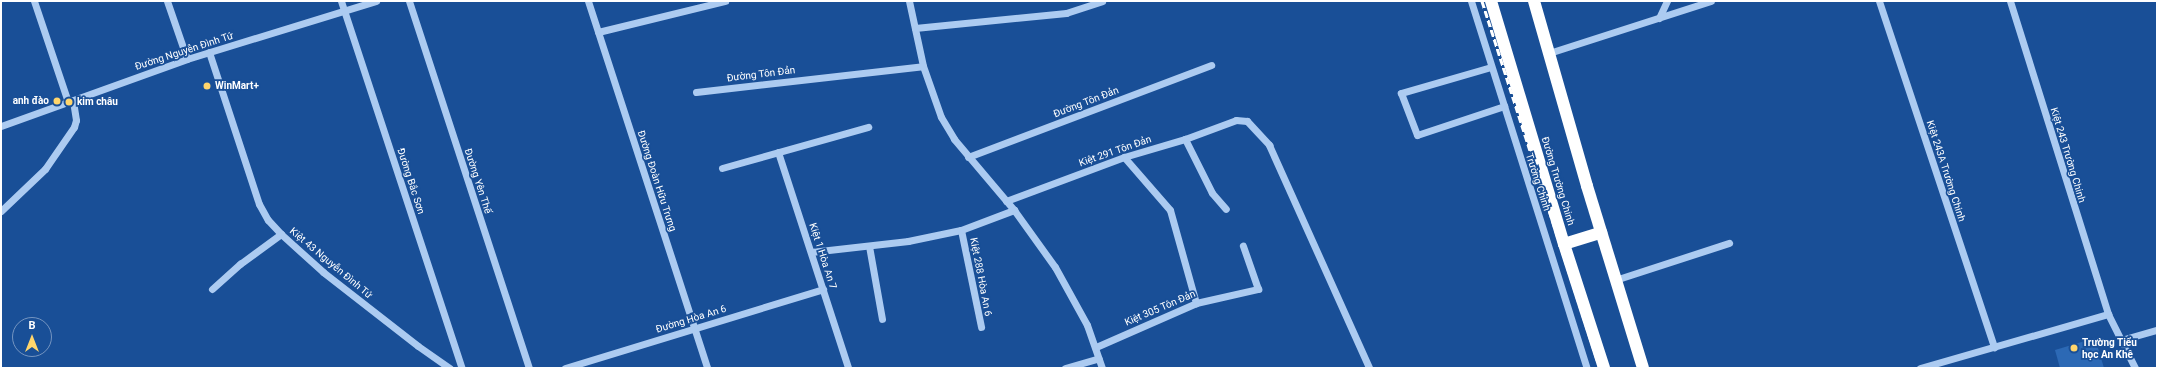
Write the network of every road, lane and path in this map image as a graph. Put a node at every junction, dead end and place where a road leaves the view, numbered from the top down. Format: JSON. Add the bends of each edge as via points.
{"nodes":[{"id":1,"x":34,"y":1,"type":"edge"},
{"id":2,"x":167,"y":1,"type":"edge"},
{"id":3,"x":341,"y":1,"type":"edge"},
{"id":4,"x":376,"y":1,"type":"edge"},
{"id":5,"x":408,"y":1,"type":"edge"},
{"id":6,"x":588,"y":1,"type":"edge"},
{"id":7,"x":725,"y":1,"type":"edge"},
{"id":8,"x":910,"y":1,"type":"edge"},
{"id":9,"x":1102,"y":1,"type":"edge"},
{"id":10,"x":1471,"y":1,"type":"edge"},
{"id":11,"x":1491,"y":1,"type":"edge"},
{"id":12,"x":1534,"y":1,"type":"edge"},
{"id":13,"x":1667,"y":1,"type":"edge"},
{"id":14,"x":1711,"y":1,"type":"edge"},
{"id":15,"x":1879,"y":1,"type":"edge"},
{"id":16,"x":2010,"y":1,"type":"edge"},
{"id":17,"x":344,"y":11,"type":"junction"},
{"id":18,"x":1659,"y":18,"type":"junction"},
{"id":19,"x":915,"y":28,"type":"junction"},
{"id":20,"x":598,"y":32,"type":"junction"},
{"id":21,"x":209,"y":52,"type":"junction"},
{"id":22,"x":1549,"y":53,"type":"junction"},
{"id":23,"x":187,"y":59,"type":"junction"},
{"id":24,"x":1211,"y":65,"type":"dead end"},
{"id":25,"x":924,"y":66,"type":"junction"},
{"id":26,"x":1491,"y":67,"type":"junction"},
{"id":27,"x":696,"y":92,"type":"dead end"},
{"id":28,"x":70,"y":101,"type":"junction"},
{"id":29,"x":1504,"y":106,"type":"junction"},
{"id":30,"x":1,"y":126,"type":"edge"},
{"id":31,"x":868,"y":127,"type":"dead end"},
{"id":32,"x":1185,"y":139,"type":"junction"},
{"id":33,"x":778,"y":152,"type":"junction"},
{"id":34,"x":1124,"y":157,"type":"junction"},
{"id":35,"x":968,"y":158,"type":"junction"},
{"id":36,"x":722,"y":168,"type":"dead end"},
{"id":37,"x":1006,"y":201,"type":"junction"},
{"id":38,"x":1226,"y":209,"type":"dead end"},
{"id":39,"x":1014,"y":210,"type":"junction"},
{"id":40,"x":1,"y":211,"type":"edge"},
{"id":41,"x":962,"y":230,"type":"junction"},
{"id":42,"x":1601,"y":233,"type":"junction"},
{"id":43,"x":281,"y":234,"type":"junction"},
{"id":44,"x":1729,"y":243,"type":"dead end"},
{"id":45,"x":1564,"y":244,"type":"junction"},
{"id":46,"x":869,"y":246,"type":"junction"},
{"id":47,"x":1243,"y":246,"type":"dead end"},
{"id":48,"x":811,"y":252,"type":"junction"},
{"id":49,"x":1615,"y":280,"type":"junction"},
{"id":50,"x":212,"y":289,"type":"dead end"},
{"id":51,"x":823,"y":289,"type":"junction"},
{"id":52,"x":1196,"y":303,"type":"junction"},
{"id":53,"x":2108,"y":314,"type":"junction"},
{"id":54,"x":882,"y":319,"type":"dead end"},
{"id":55,"x":981,"y":327,"type":"dead end"},
{"id":56,"x":694,"y":329,"type":"junction"},
{"id":57,"x":2157,"y":330,"type":"edge"},
{"id":58,"x":2121,"y":340,"type":"junction"},
{"id":59,"x":1096,"y":347,"type":"junction"},
{"id":60,"x":1994,"y":347,"type":"junction"},
{"id":61,"x":1099,"y":358,"type":"junction"},
{"id":62,"x":450,"y":368,"type":"edge"},
{"id":63,"x":462,"y":368,"type":"edge"},
{"id":64,"x":529,"y":368,"type":"edge"},
{"id":65,"x":565,"y":368,"type":"edge"},
{"id":66,"x":707,"y":368,"type":"edge"},
{"id":67,"x":848,"y":368,"type":"edge"},
{"id":68,"x":1065,"y":368,"type":"edge"},
{"id":69,"x":1102,"y":368,"type":"edge"},
{"id":70,"x":1369,"y":368,"type":"edge"},
{"id":71,"x":1587,"y":368,"type":"edge"},
{"id":72,"x":1604,"y":368,"type":"edge"},
{"id":73,"x":1642,"y":368,"type":"edge"},
{"id":74,"x":1920,"y":368,"type":"edge"},
{"id":75,"x":2135,"y":368,"type":"edge"}],
"edges":[{"from":1,"to":28,"type":"street"},
{"from":2,"to":23,"type":"street"},
{"from":3,"to":17,"type":"street","name":"Đường Bắc Sơn"},
{"from":4,"to":17,"type":"street","name":"Đường Nguyễn Đình Tứ"},
{"from":5,"to":64,"type":"street","name":"Đường Yên Thế"},
{"from":6,"to":20,"type":"street","name":"Đường Đoàn Hữu Trưng"},
{"from":7,"to":20,"type":"street"},
{"from":8,"to":19,"type":"street"},
{"from":9,"to":19,"type":"street","via":[[1066,13]]},
{"from":10,"to":26,"type":"street","name":"Trường Chinh"},
{"from":11,"to":45,"type":"highway","name":"Đường Trường Chinh"},
{"from":12,"to":22,"type":"highway"},
{"from":13,"to":18,"type":"street"},
{"from":14,"to":18,"type":"street"},
{"from":15,"to":60,"type":"street","name":"Kiệt 243A Trường Chinh"},
{"from":16,"to":53,"type":"street","name":"Kiệt 243 Trường Chinh"},
{"from":17,"to":21,"type":"street","name":"Đường Nguyễn Đình Tứ"},
{"from":17,"to":63,"type":"street","name":"Đường Bắc Sơn"},
{"from":18,"to":22,"type":"street"},
{"from":19,"to":25,"type":"street"},
{"from":20,"to":56,"type":"street","name":"Đường Đoàn Hữu Trưng"},
{"from":21,"to":23,"type":"street","name":"Đường Nguyễn Đình Tứ"},
{"from":21,"to":43,"type":"street","name":"Kiệt 43 Nguyễn Đình Tứ","via":[[259,204],[268,220]]},
{"from":22,"to":42,"type":"highway"},
{"from":23,"to":28,"type":"street","name":"Đường Nguyễn Đình Tứ"},
{"from":24,"to":35,"type":"street","name":"Đường Tôn Đản"},
{"from":25,"to":27,"type":"street","name":"Đường Tôn Đản"},
{"from":25,"to":35,"type":"street","via":[[941,117]]},
{"from":26,"to":29,"type":"street","name":"Trường Chinh"},
{"from":26,"to":29,"type":"street","via":[[1402,93],[1417,135]]},
{"from":28,"to":30,"type":"street","name":"Đường Nguyễn Đình Tứ"},
{"from":28,"to":40,"type":"street","via":[[76,120],[74,127],[45,169]]},
{"from":29,"to":71,"type":"street","name":"Trường Chinh"},
{"from":31,"to":33,"type":"street"},
{"from":32,"to":34,"type":"street","name":"Kiệt 291 Tôn Đản"},
{"from":32,"to":38,"type":"street","via":[[1212,193]]},
{"from":32,"to":70,"type":"street","name":"Kiệt 291 Tôn Đản","via":[[1236,120],[1247,121],[1269,145]]},
{"from":33,"to":36,"type":"street"},
{"from":33,"to":48,"type":"street","name":"Kiệt 1 Hòa An 7"},
{"from":34,"to":37,"type":"street","name":"Kiệt 291 Tôn Đản"},
{"from":34,"to":52,"type":"street","via":[[1170,210]]},
{"from":35,"to":37,"type":"street"},
{"from":37,"to":39,"type":"street"},
{"from":39,"to":41,"type":"street","name":"Kiệt 288 Hòa An 6"},
{"from":39,"to":59,"type":"street","via":[[1036,237],[1059,273]]},
{"from":41,"to":46,"type":"street","name":"Kiệt 288 Hòa An 6"},
{"from":41,"to":55,"type":"street","name":"Kiệt 288 Hòa An 6"},
{"from":42,"to":45,"type":"highway"},
{"from":42,"to":49,"type":"highway"},
{"from":43,"to":50,"type":"street"},
{"from":43,"to":62,"type":"street","name":"Kiệt 43 Nguyễn Đình Tứ","via":[[323,272]]},
{"from":44,"to":49,"type":"street"},
{"from":45,"to":72,"type":"highway","name":"Đường Trường Chinh"},
{"from":46,"to":48,"type":"street","name":"Kiệt 288 Hòa An 6"},
{"from":46,"to":54,"type":"street"},
{"from":47,"to":52,"type":"street","name":"Kiệt 305 Tôn Đản","via":[[1258,289]]},
{"from":48,"to":51,"type":"street","name":"Kiệt 1 Hòa An 7"},
{"from":49,"to":73,"type":"highway"},
{"from":51,"to":56,"type":"street","name":"Đường Hòa An 6"},
{"from":51,"to":67,"type":"street","name":"Kiệt 1 Hòa An 7"},
{"from":52,"to":59,"type":"street","name":"Kiệt 305 Tôn Đản"},
{"from":53,"to":58,"type":"street","name":"Kiệt 243 Trường Chinh"},
{"from":53,"to":60,"type":"street"},
{"from":56,"to":65,"type":"street","name":"Đường Hòa An 6"},
{"from":56,"to":66,"type":"street","name":"Đường Đoàn Hữu Trưng"},
{"from":57,"to":58,"type":"street"},
{"from":58,"to":75,"type":"street","name":"Kiệt 243 Trường Chinh"},
{"from":59,"to":61,"type":"street"},
{"from":60,"to":74,"type":"street"},
{"from":61,"to":68,"type":"street"},
{"from":61,"to":69,"type":"street"}]}
